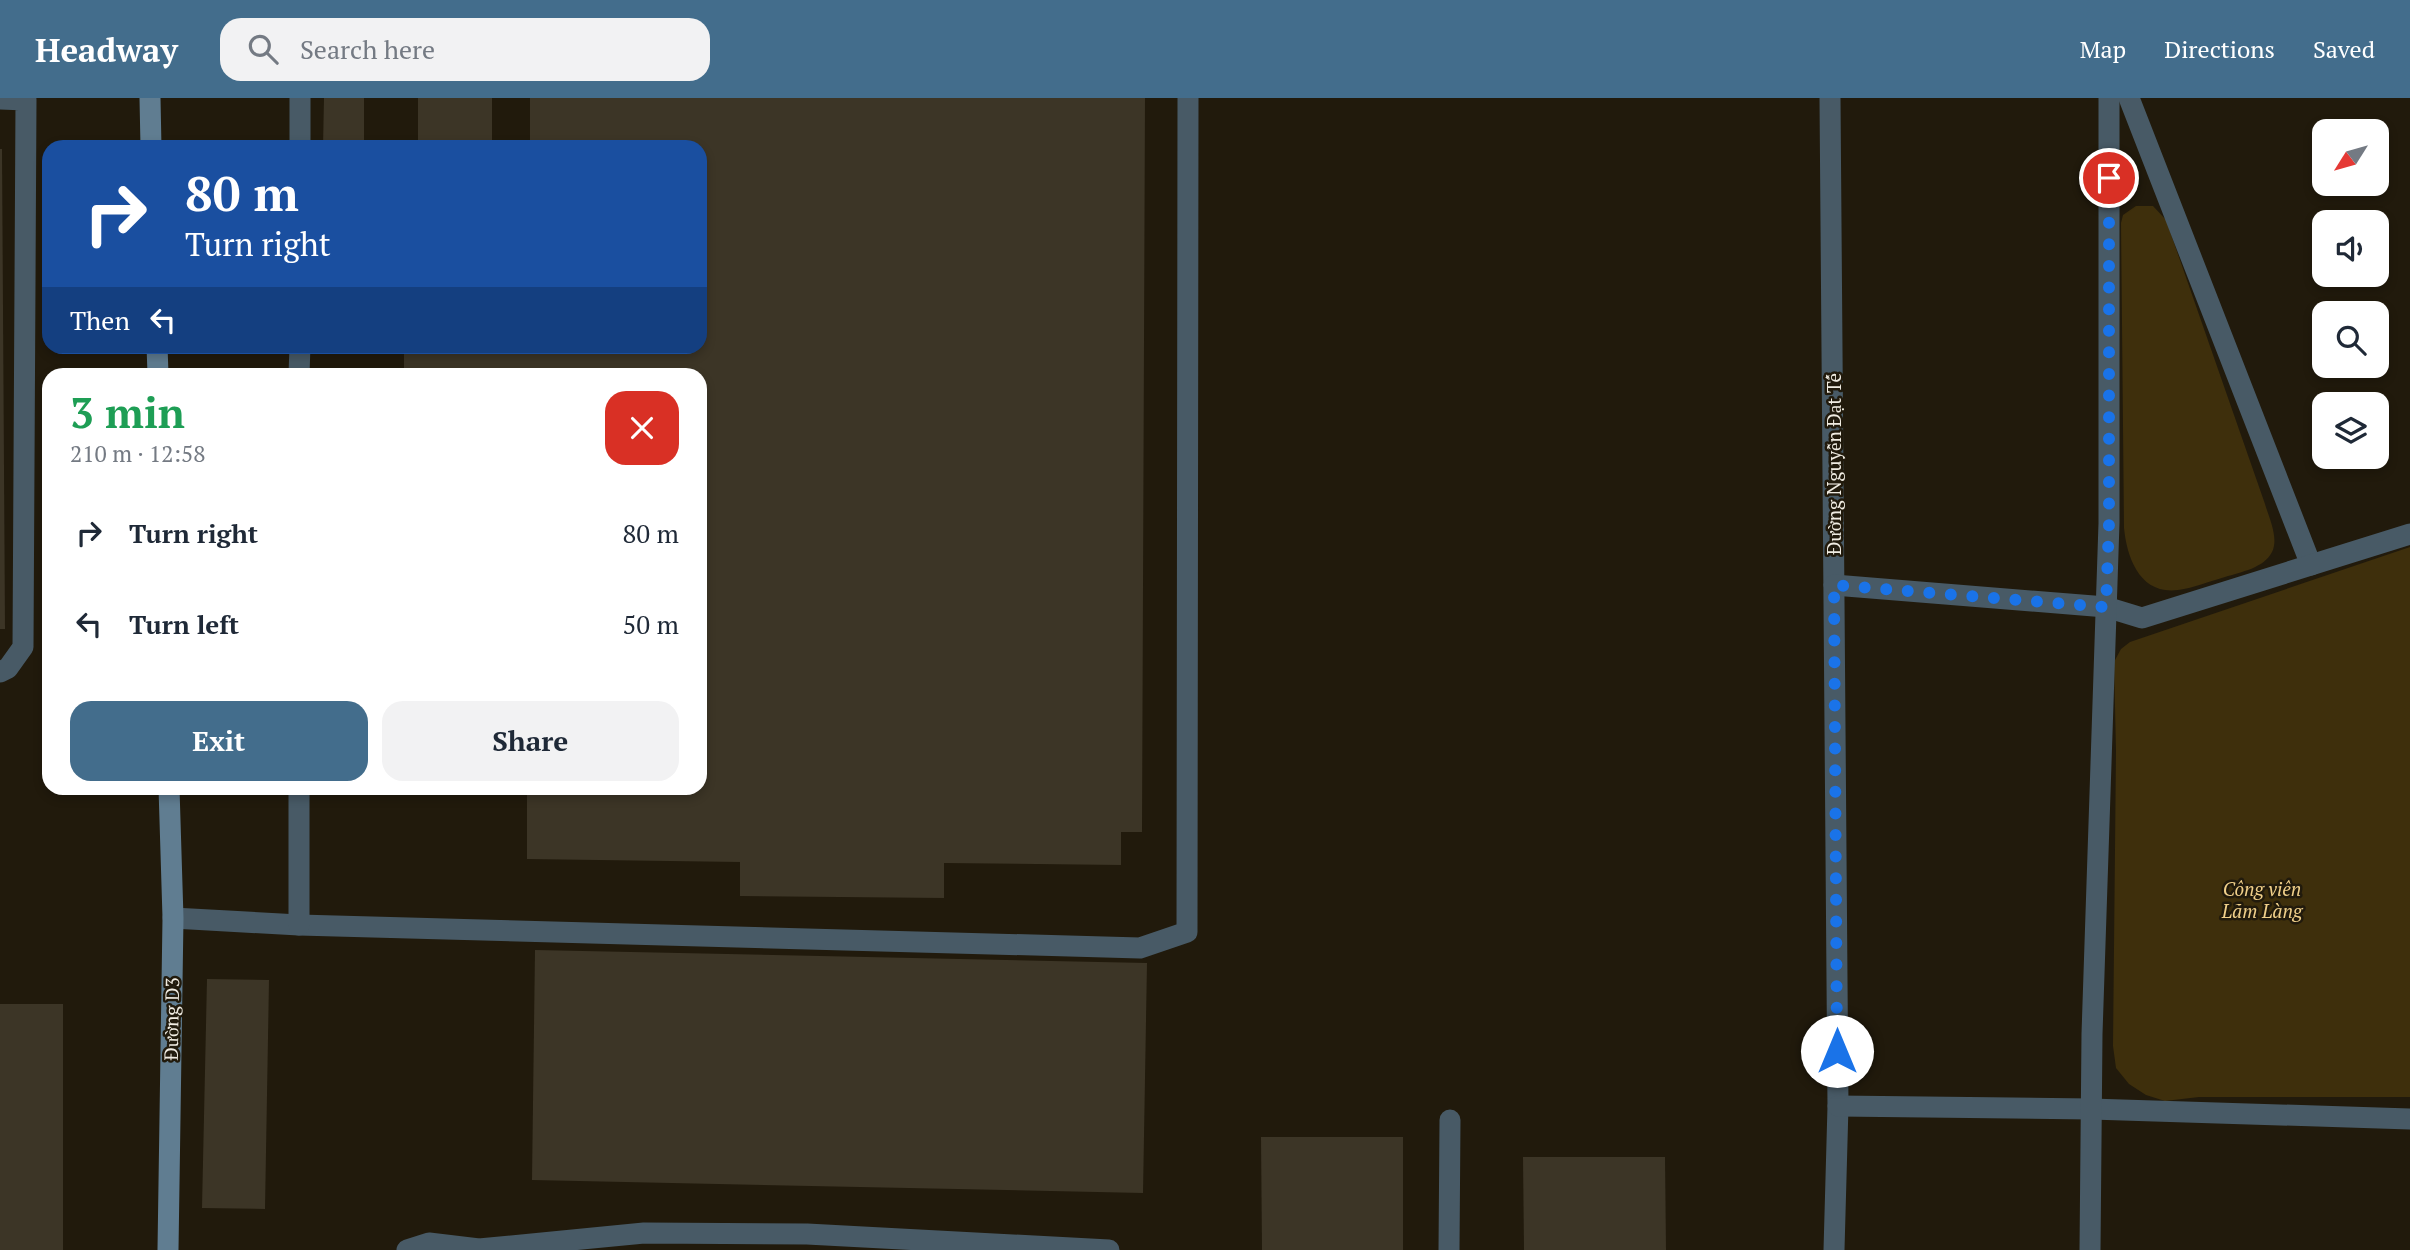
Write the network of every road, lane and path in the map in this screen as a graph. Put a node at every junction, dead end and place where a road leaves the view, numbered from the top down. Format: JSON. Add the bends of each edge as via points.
{"nodes":[{"id":1,"x":150,"y":98,"type":"edge"},
{"id":2,"x":300,"y":98,"type":"edge"},
{"id":3,"x":1188,"y":98,"type":"edge"},
{"id":4,"x":1830,"y":98,"type":"edge"},
{"id":5,"x":2109,"y":98,"type":"edge"},
{"id":6,"x":2129,"y":98,"type":"edge"},
{"id":7,"x":0,"y":99,"type":"edge"},
{"id":8,"x":151,"y":140,"type":"edge"},
{"id":9,"x":300,"y":140,"type":"edge"},
{"id":10,"x":2410,"y":534,"type":"edge"},
{"id":11,"x":2311,"y":565,"type":"junction"},
{"id":12,"x":1834,"y":585,"type":"junction"},
{"id":13,"x":2106,"y":607,"type":"junction"},
{"id":14,"x":0,"y":672,"type":"edge"},
{"id":15,"x":169,"y":795,"type":"edge"},
{"id":16,"x":299,"y":795,"type":"edge"},
{"id":17,"x":173,"y":918,"type":"junction"},
{"id":18,"x":299,"y":925,"type":"junction"},
{"id":19,"x":1838,"y":1106,"type":"junction"},
{"id":20,"x":2091,"y":1110,"type":"junction"},
{"id":21,"x":2410,"y":1119,"type":"edge"},
{"id":22,"x":1450,"y":1120,"type":"dead end"},
{"id":23,"x":479,"y":1249,"type":"edge"},
{"id":24,"x":167,"y":1250,"type":"edge"},
{"id":25,"x":407,"y":1250,"type":"edge"},
{"id":26,"x":1109,"y":1250,"type":"edge"},
{"id":27,"x":1449,"y":1250,"type":"edge"},
{"id":28,"x":1834,"y":1250,"type":"edge"},
{"id":29,"x":2090,"y":1250,"type":"edge"}],
"edges":[{"from":1,"to":8,"type":"main road"},
{"from":2,"to":9,"type":"street"},
{"from":3,"to":18,"type":"street","via":[[1187,932],[1140,948]]},
{"from":4,"to":12,"type":"street","name":"Đường Nguyễn Đạt Tế"},
{"from":5,"to":13,"type":"street"},
{"from":6,"to":11,"type":"street"},
{"from":7,"to":14,"type":"street","via":[[26,100],[23,647]]},
{"from":10,"to":11,"type":"street"},
{"from":11,"to":13,"type":"street","via":[[2142,618]]},
{"from":12,"to":13,"type":"street"},
{"from":12,"to":19,"type":"street","name":"Đường Nguyễn Đạt Tế"},
{"from":13,"to":20,"type":"street"},
{"from":15,"to":17,"type":"main road","name":"Đường D3"},
{"from":16,"to":18,"type":"street"},
{"from":17,"to":18,"type":"street"},
{"from":17,"to":24,"type":"main road","name":"Đường D3"},
{"from":19,"to":20,"type":"street"},
{"from":19,"to":28,"type":"street","name":"Đường Nguyễn Đạt Tế"},
{"from":20,"to":21,"type":"street"},
{"from":20,"to":29,"type":"street"},
{"from":22,"to":27,"type":"street"},
{"from":23,"to":25,"type":"street","via":[[429,1243]]},
{"from":23,"to":26,"type":"street","via":[[644,1233],[807,1234]]}]}
